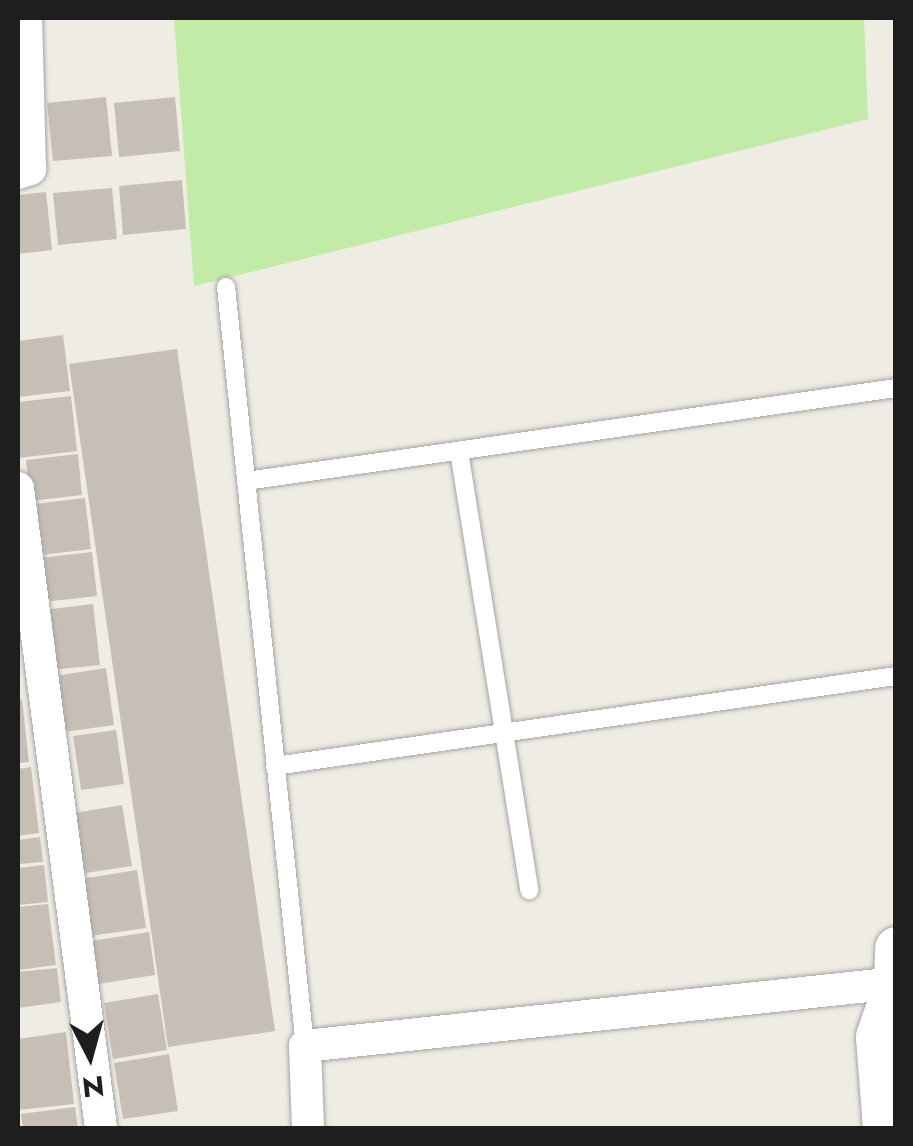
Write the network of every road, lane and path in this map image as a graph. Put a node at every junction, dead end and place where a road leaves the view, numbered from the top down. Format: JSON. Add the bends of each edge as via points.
{"nodes":[{"id":1,"x":26,"y":18,"type":"edge"},
{"id":2,"x":18,"y":173,"type":"edge"},
{"id":3,"x":226,"y":287,"type":"dead end"},
{"id":4,"x":896,"y":388,"type":"edge"},
{"id":5,"x":459,"y":452,"type":"junction"},
{"id":6,"x":246,"y":481,"type":"junction"},
{"id":7,"x":18,"y":488,"type":"edge"},
{"id":8,"x":896,"y":676,"type":"edge"},
{"id":9,"x":501,"y":730,"type":"junction"},
{"id":10,"x":276,"y":766,"type":"junction"},
{"id":11,"x":529,"y":890,"type":"dead end"},
{"id":12,"x":896,"y":948,"type":"edge"},
{"id":13,"x":895,"y":984,"type":"edge"},
{"id":14,"x":305,"y":1046,"type":"junction"},
{"id":15,"x":102,"y":1128,"type":"edge"},
{"id":16,"x":308,"y":1128,"type":"edge"},
{"id":17,"x":884,"y":1128,"type":"edge"}],
"edges":[{"from":1,"to":2,"type":"street","via":[[30,169]]},
{"from":3,"to":6,"type":"lane"},
{"from":4,"to":5,"type":"lane"},
{"from":5,"to":6,"type":"lane"},
{"from":5,"to":9,"type":"lane"},
{"from":6,"to":10,"type":"lane"},
{"from":7,"to":15,"type":"street"},
{"from":8,"to":9,"type":"lane"},
{"from":9,"to":10,"type":"lane"},
{"from":9,"to":11,"type":"lane"},
{"from":10,"to":14,"type":"lane"},
{"from":12,"to":13,"type":"street"},
{"from":13,"to":14,"type":"street"},
{"from":13,"to":17,"type":"street","via":[[877,1038]]},
{"from":14,"to":16,"type":"street"}]}
